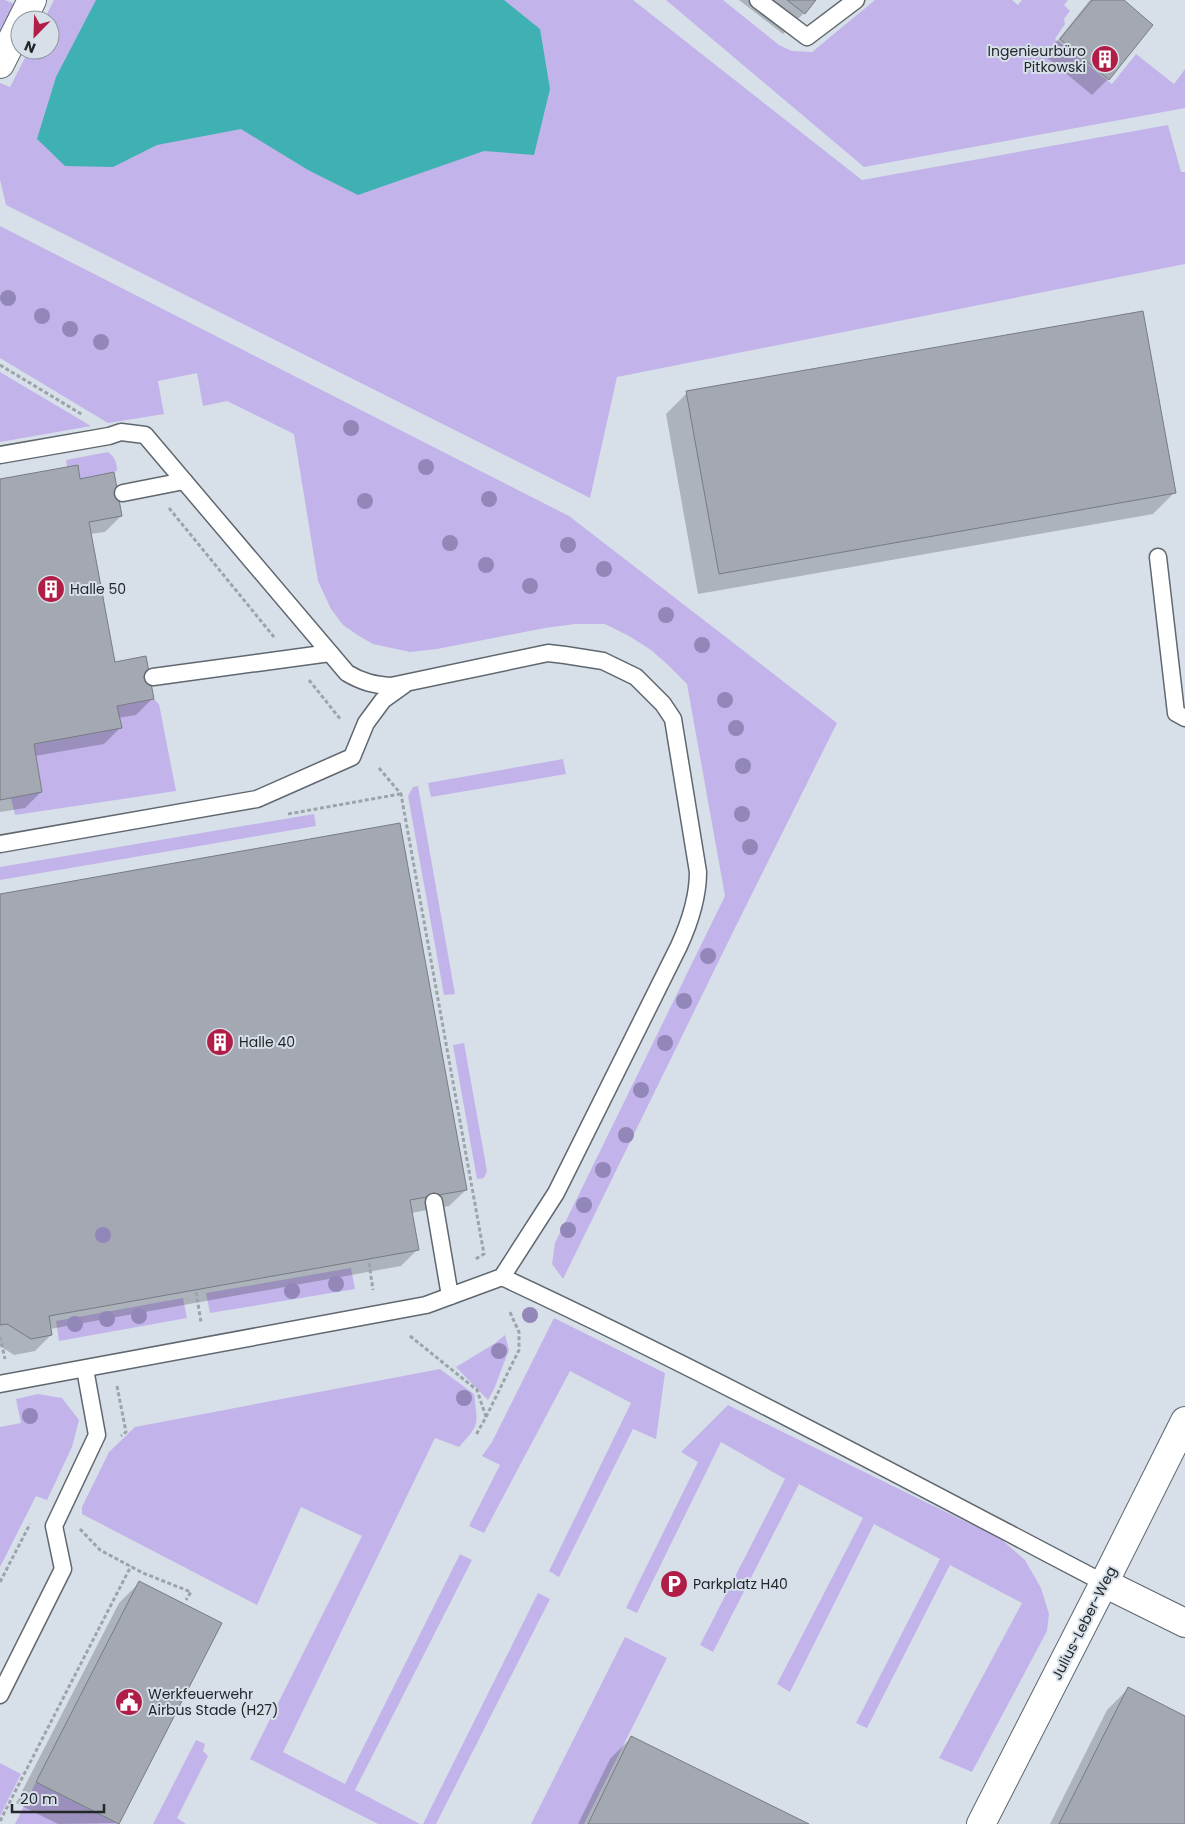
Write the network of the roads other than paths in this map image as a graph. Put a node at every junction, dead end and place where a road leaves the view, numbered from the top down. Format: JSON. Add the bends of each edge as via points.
{"nodes":[{"id":1,"x":758,"y":0,"type":"edge"},
{"id":2,"x":856,"y":0,"type":"edge"},
{"id":3,"x":10,"y":44,"type":"edge"},
{"id":4,"x":0,"y":64,"type":"edge"},
{"id":5,"x":0,"y":454,"type":"edge"},
{"id":6,"x":184,"y":481,"type":"junction"},
{"id":7,"x":123,"y":493,"type":"dead end"},
{"id":8,"x":1158,"y":558,"type":"dead end"},
{"id":9,"x":330,"y":653,"type":"junction"},
{"id":10,"x":153,"y":677,"type":"dead end"},
{"id":11,"x":406,"y":684,"type":"junction"},
{"id":12,"x":1185,"y":718,"type":"edge"},
{"id":13,"x":0,"y":844,"type":"edge"},
{"id":14,"x":434,"y":1202,"type":"dead end"},
{"id":15,"x":502,"y":1277,"type":"junction"},
{"id":16,"x":450,"y":1296,"type":"junction"},
{"id":17,"x":85,"y":1369,"type":"junction"},
{"id":18,"x":0,"y":1384,"type":"edge"},
{"id":19,"x":1185,"y":1422,"type":"edge"},
{"id":20,"x":1104,"y":1583,"type":"junction"},
{"id":21,"x":1185,"y":1623,"type":"edge"},
{"id":22,"x":0,"y":1695,"type":"edge"},
{"id":23,"x":981,"y":1824,"type":"edge"}],
"edges":[{"from":1,"to":2,"type":"lane","via":[[807,37]]},
{"from":3,"to":4,"type":"street"},
{"from":5,"to":6,"type":"lane","via":[[121,432],[134,433],[145,435]]},
{"from":6,"to":7,"type":"lane"},
{"from":6,"to":9,"type":"lane"},
{"from":8,"to":12,"type":"lane","via":[[1176,713]]},
{"from":9,"to":10,"type":"lane"},
{"from":9,"to":11,"type":"lane","via":[[347,673],[360,681],[376,686]]},
{"from":11,"to":13,"type":"lane","via":[[383,700],[366,723],[352,757],[257,800]]},
{"from":11,"to":15,"type":"lane","via":[[548,654],[603,661],[636,677],[673,719],[698,872],[698,892],[679,946],[556,1193]]},
{"from":14,"to":16,"type":"lane"},
{"from":15,"to":16,"type":"lane"},
{"from":15,"to":20,"type":"lane","via":[[836,1442]]},
{"from":16,"to":17,"type":"lane","via":[[426,1305]]},
{"from":17,"to":18,"type":"lane"},
{"from":17,"to":22,"type":"lane","via":[[97,1435],[54,1526],[63,1569]]},
{"from":19,"to":20,"type":"street","name":"Julius-Leber-Weg"},
{"from":20,"to":21,"type":"street"},
{"from":20,"to":23,"type":"street","name":"Julius-Leber-Weg"}]}
